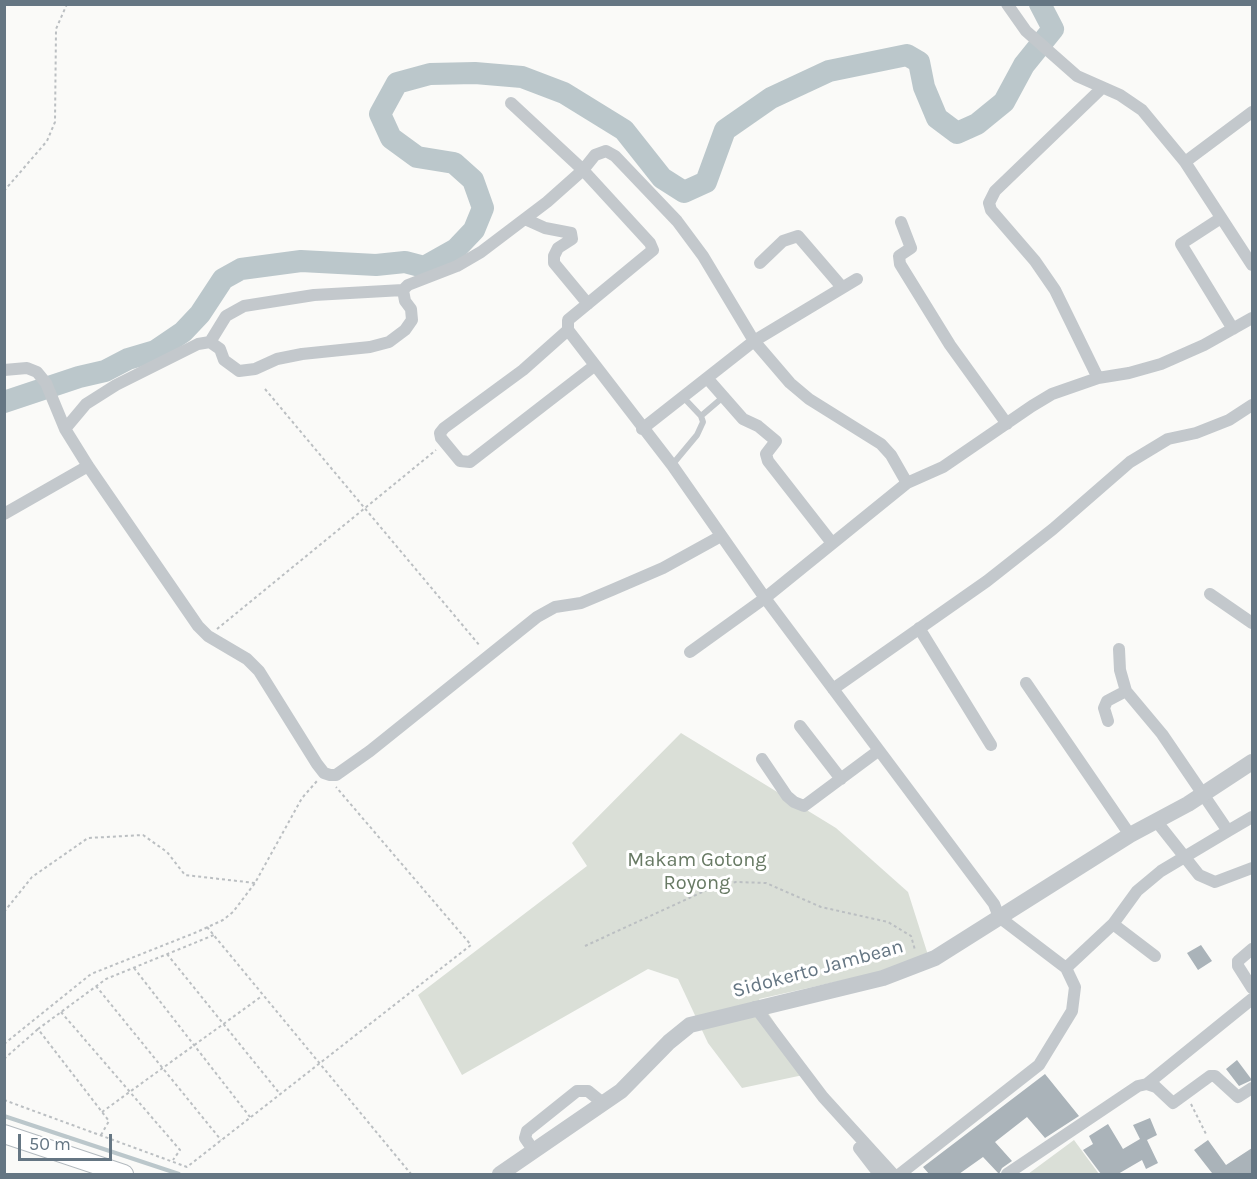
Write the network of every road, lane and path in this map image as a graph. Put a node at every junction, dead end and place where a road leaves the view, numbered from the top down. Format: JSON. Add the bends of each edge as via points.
{"nodes":[{"id":1,"x":67,"y":4,"type":"edge"},
{"id":2,"x":1007,"y":4,"type":"edge"},
{"id":3,"x":1102,"y":88,"type":"junction"},
{"id":4,"x":511,"y":103,"type":"dead end"},
{"id":5,"x":1252,"y":112,"type":"edge"},
{"id":6,"x":1185,"y":162,"type":"junction"},
{"id":7,"x":583,"y":170,"type":"junction"},
{"id":8,"x":4,"y":191,"type":"edge"},
{"id":9,"x":1221,"y":218,"type":"junction"},
{"id":10,"x":525,"y":219,"type":"junction"},
{"id":11,"x":902,"y":222,"type":"dead end"},
{"id":12,"x":760,"y":263,"type":"dead end"},
{"id":13,"x":1252,"y":265,"type":"edge"},
{"id":14,"x":857,"y":279,"type":"dead end"},
{"id":15,"x":841,"y":286,"type":"junction"},
{"id":16,"x":403,"y":290,"type":"junction"},
{"id":17,"x":588,"y":304,"type":"junction"},
{"id":18,"x":1252,"y":318,"type":"edge"},
{"id":19,"x":1233,"y":329,"type":"junction"},
{"id":20,"x":568,"y":330,"type":"junction"},
{"id":21,"x":754,"y":341,"type":"junction"},
{"id":22,"x":210,"y":342,"type":"junction"},
{"id":23,"x":594,"y":366,"type":"junction"},
{"id":24,"x":4,"y":370,"type":"edge"},
{"id":25,"x":707,"y":378,"type":"junction"},
{"id":26,"x":1098,"y":378,"type":"junction"},
{"id":27,"x":265,"y":389,"type":"dead end"},
{"id":28,"x":682,"y":396,"type":"junction"},
{"id":29,"x":722,"y":398,"type":"junction"},
{"id":30,"x":1252,"y":405,"type":"edge"},
{"id":31,"x":701,"y":416,"type":"junction"},
{"id":32,"x":1007,"y":424,"type":"junction"},
{"id":33,"x":65,"y":428,"type":"junction"},
{"id":34,"x":642,"y":429,"type":"junction"},
{"id":35,"x":445,"y":443,"type":"junction"},
{"id":36,"x":672,"y":465,"type":"junction"},
{"id":37,"x":88,"y":466,"type":"junction"},
{"id":38,"x":907,"y":483,"type":"junction"},
{"id":39,"x":365,"y":508,"type":"junction"},
{"id":40,"x":4,"y":514,"type":"edge"},
{"id":41,"x":721,"y":536,"type":"junction"},
{"id":42,"x":832,"y":543,"type":"junction"},
{"id":43,"x":1210,"y":594,"type":"dead end"},
{"id":44,"x":765,"y":598,"type":"junction"},
{"id":45,"x":1252,"y":623,"type":"edge"},
{"id":46,"x":919,"y":628,"type":"junction"},
{"id":47,"x":208,"y":636,"type":"junction"},
{"id":48,"x":1119,"y":649,"type":"dead end"},
{"id":49,"x":690,"y":652,"type":"dead end"},
{"id":50,"x":488,"y":655,"type":"junction"},
{"id":51,"x":1026,"y":683,"type":"dead end"},
{"id":52,"x":833,"y":689,"type":"junction"},
{"id":53,"x":1126,"y":691,"type":"junction"},
{"id":54,"x":1108,"y":721,"type":"dead end"},
{"id":55,"x":800,"y":726,"type":"dead end"},
{"id":56,"x":991,"y":745,"type":"dead end"},
{"id":57,"x":878,"y":751,"type":"junction"},
{"id":58,"x":762,"y":759,"type":"dead end"},
{"id":59,"x":1252,"y":762,"type":"edge"},
{"id":60,"x":324,"y":773,"type":"junction"},
{"id":61,"x":841,"y":779,"type":"junction"},
{"id":62,"x":1204,"y":793,"type":"junction"},
{"id":63,"x":1252,"y":817,"type":"edge"},
{"id":64,"x":1156,"y":822,"type":"junction"},
{"id":65,"x":1228,"y":831,"type":"junction"},
{"id":66,"x":1130,"y":835,"type":"junction"},
{"id":67,"x":1184,"y":858,"type":"junction"},
{"id":68,"x":1252,"y":868,"type":"edge"},
{"id":69,"x":255,"y":883,"type":"junction"},
{"id":70,"x":4,"y":912,"type":"edge"},
{"id":71,"x":999,"y":917,"type":"junction"},
{"id":72,"x":1113,"y":924,"type":"junction"},
{"id":73,"x":207,"y":927,"type":"junction"},
{"id":74,"x":214,"y":936,"type":"junction"},
{"id":75,"x":585,"y":946,"type":"dead end"},
{"id":76,"x":1252,"y":949,"type":"edge"},
{"id":77,"x":167,"y":954,"type":"junction"},
{"id":78,"x":1155,"y":956,"type":"dead end"},
{"id":79,"x":919,"y":964,"type":"junction"},
{"id":80,"x":134,"y":968,"type":"junction"},
{"id":81,"x":1066,"y":968,"type":"junction"},
{"id":82,"x":96,"y":986,"type":"junction"},
{"id":83,"x":1252,"y":988,"type":"edge"},
{"id":84,"x":263,"y":995,"type":"junction"},
{"id":85,"x":1252,"y":999,"type":"edge"},
{"id":86,"x":755,"y":1007,"type":"junction"},
{"id":87,"x":61,"y":1012,"type":"junction"},
{"id":88,"x":224,"y":1024,"type":"junction"},
{"id":89,"x":38,"y":1029,"type":"junction"},
{"id":90,"x":4,"y":1044,"type":"edge"},
{"id":91,"x":195,"y":1045,"type":"junction"},
{"id":92,"x":4,"y":1059,"type":"edge"},
{"id":93,"x":320,"y":1064,"type":"junction"},
{"id":94,"x":163,"y":1068,"type":"junction"},
{"id":95,"x":1147,"y":1084,"type":"junction"},
{"id":96,"x":1252,"y":1088,"type":"edge"},
{"id":97,"x":130,"y":1092,"type":"junction"},
{"id":98,"x":280,"y":1094,"type":"junction"},
{"id":99,"x":1185,"y":1094,"type":"junction"},
{"id":100,"x":4,"y":1100,"type":"edge"},
{"id":101,"x":603,"y":1104,"type":"junction"},
{"id":102,"x":102,"y":1112,"type":"junction"},
{"id":103,"x":251,"y":1117,"type":"junction"},
{"id":104,"x":4,"y":1134,"type":"edge"},
{"id":105,"x":1206,"y":1134,"type":"dead end"},
{"id":106,"x":100,"y":1135,"type":"junction"},
{"id":107,"x":221,"y":1141,"type":"junction"},
{"id":108,"x":863,"y":1146,"type":"junction"},
{"id":109,"x":534,"y":1151,"type":"junction"},
{"id":110,"x":172,"y":1161,"type":"junction"},
{"id":111,"x":124,"y":1174,"type":"edge"},
{"id":112,"x":411,"y":1174,"type":"edge"},
{"id":113,"x":500,"y":1174,"type":"edge"},
{"id":114,"x":879,"y":1174,"type":"edge"},
{"id":115,"x":893,"y":1174,"type":"edge"},
{"id":116,"x":900,"y":1174,"type":"edge"},
{"id":117,"x":1007,"y":1174,"type":"edge"}],
"edges":[{"from":1,"to":8,"type":"path","via":[[56,29],[55,122],[47,141]]},
{"from":2,"to":3,"type":"street","via":[[1026,31],[1047,51],[1077,76]]},
{"from":3,"to":6,"type":"street","via":[[1142,110]]},
{"from":3,"to":26,"type":"street","via":[[995,191],[989,202],[991,210],[1055,290]]},
{"from":4,"to":7,"type":"street"},
{"from":5,"to":6,"type":"street"},
{"from":6,"to":9,"type":"street"},
{"from":7,"to":10,"type":"street"},
{"from":7,"to":17,"type":"street","via":[[653,250]]},
{"from":7,"to":21,"type":"street","via":[[600,151],[615,156],[677,220]]},
{"from":9,"to":13,"type":"street"},
{"from":9,"to":19,"type":"street","via":[[1181,243]]},
{"from":10,"to":16,"type":"street","via":[[457,266]]},
{"from":10,"to":17,"type":"street","via":[[571,233],[572,239],[558,248],[554,263]]},
{"from":11,"to":32,"type":"street","via":[[911,248],[899,256],[900,264],[950,345]]},
{"from":12,"to":15,"type":"street","via":[[783,241],[798,236]]},
{"from":14,"to":15,"type":"street"},
{"from":15,"to":21,"type":"street"},
{"from":16,"to":22,"type":"street","via":[[314,295],[244,306],[226,316]]},
{"from":16,"to":22,"type":"street","via":[[412,320],[389,342],[302,354],[239,371]]},
{"from":17,"to":20,"type":"street","via":[[568,320]]},
{"from":18,"to":19,"type":"street"},
{"from":19,"to":26,"type":"street","via":[[1161,363]]},
{"from":20,"to":23,"type":"street"},
{"from":20,"to":35,"type":"street","via":[[523,370],[444,428],[440,433]]},
{"from":21,"to":25,"type":"street"},
{"from":21,"to":38,"type":"street","via":[[809,399],[881,444]]},
{"from":22,"to":33,"type":"street","via":[[198,344],[116,385],[86,404]]},
{"from":23,"to":34,"type":"street"},
{"from":23,"to":35,"type":"street","via":[[470,462],[460,461]]},
{"from":24,"to":33,"type":"street","via":[[27,368],[38,372]]},
{"from":25,"to":28,"type":"street"},
{"from":25,"to":29,"type":"street"},
{"from":26,"to":32,"type":"street","via":[[1052,394]]},
{"from":27,"to":39,"type":"path"},
{"from":28,"to":31,"type":"lane"},
{"from":28,"to":34,"type":"street"},
{"from":29,"to":31,"type":"lane"},
{"from":29,"to":42,"type":"street","via":[[743,419],[776,441],[766,453],[768,461]]},
{"from":30,"to":46,"type":"street","via":[[1229,420],[1168,439],[1130,462],[987,581]]},
{"from":31,"to":36,"type":"lane","via":[[703,422],[697,435]]},
{"from":32,"to":38,"type":"street","via":[[943,467]]},
{"from":33,"to":37,"type":"street"},
{"from":34,"to":36,"type":"street"},
{"from":35,"to":39,"type":"path"},
{"from":36,"to":41,"type":"street"},
{"from":37,"to":40,"type":"street"},
{"from":37,"to":47,"type":"street"},
{"from":38,"to":42,"type":"street"},
{"from":39,"to":47,"type":"path"},
{"from":39,"to":50,"type":"path"},
{"from":41,"to":44,"type":"street"},
{"from":41,"to":50,"type":"street","via":[[663,568],[537,617]]},
{"from":42,"to":44,"type":"street"},
{"from":43,"to":45,"type":"street"},
{"from":44,"to":49,"type":"street"},
{"from":44,"to":52,"type":"street"},
{"from":46,"to":52,"type":"street"},
{"from":46,"to":56,"type":"street"},
{"from":47,"to":60,"type":"street","via":[[259,671]]},
{"from":48,"to":53,"type":"street"},
{"from":50,"to":60,"type":"street","via":[[370,751],[336,775]]},
{"from":51,"to":66,"type":"street"},
{"from":52,"to":57,"type":"street"},
{"from":53,"to":54,"type":"street","via":[[1107,701],[1104,708]]},
{"from":53,"to":62,"type":"street"},
{"from":55,"to":61,"type":"street"},
{"from":57,"to":61,"type":"street"},
{"from":57,"to":71,"type":"street","via":[[994,904]]},
{"from":58,"to":61,"type":"street","via":[[800,807]]},
{"from":59,"to":62,"type":"street","name":"Sidokerto Jambean"},
{"from":60,"to":69,"type":"path","via":[[297,806]]},
{"from":60,"to":93,"type":"path","via":[[471,945]]},
{"from":62,"to":64,"type":"street","name":"Sidokerto Jambean"},
{"from":62,"to":65,"type":"street"},
{"from":63,"to":65,"type":"street"},
{"from":64,"to":66,"type":"street","name":"Sidokerto Jambean"},
{"from":64,"to":67,"type":"street"},
{"from":65,"to":67,"type":"street"},
{"from":66,"to":71,"type":"street","name":"Sidokerto Jambean"},
{"from":67,"to":68,"type":"street","via":[[1199,875],[1215,882]]},
{"from":67,"to":72,"type":"street","via":[[1137,891]]},
{"from":69,"to":70,"type":"path","via":[[185,874],[167,852],[143,836],[88,838],[32,877]]},
{"from":69,"to":73,"type":"path","via":[[232,912]]},
{"from":71,"to":79,"type":"street","name":"Sidokerto Jambean"},
{"from":71,"to":81,"type":"street"},
{"from":72,"to":78,"type":"street"},
{"from":72,"to":81,"type":"street"},
{"from":73,"to":74,"type":"path"},
{"from":73,"to":90,"type":"path","via":[[91,974]]},
{"from":74,"to":77,"type":"path"},
{"from":74,"to":84,"type":"path"},
{"from":75,"to":79,"type":"path","via":[[711,888],[736,882],[766,884],[822,907],[888,922],[911,936]]},
{"from":76,"to":83,"type":"street","via":[[1238,961],[1238,966]]},
{"from":77,"to":80,"type":"path"},
{"from":77,"to":88,"type":"path"},
{"from":79,"to":86,"type":"street","name":"Sidokerto Jambean","via":[[883,978]]},
{"from":80,"to":82,"type":"path"},
{"from":80,"to":91,"type":"path"},
{"from":81,"to":116,"type":"street","via":[[1075,987],[1072,1011],[1040,1065]]},
{"from":82,"to":87,"type":"path"},
{"from":82,"to":94,"type":"path"},
{"from":84,"to":88,"type":"path"},
{"from":84,"to":93,"type":"path"},
{"from":85,"to":95,"type":"street"},
{"from":86,"to":101,"type":"street","name":"Sidokerto Jambean","via":[[690,1025]]},
{"from":86,"to":108,"type":"street","via":[[823,1097],[858,1133]]},
{"from":87,"to":89,"type":"path"},
{"from":87,"to":97,"type":"path"},
{"from":88,"to":91,"type":"path"},
{"from":88,"to":98,"type":"path"},
{"from":89,"to":92,"type":"path"},
{"from":89,"to":102,"type":"path"},
{"from":91,"to":94,"type":"path"},
{"from":91,"to":103,"type":"path"},
{"from":93,"to":98,"type":"path"},
{"from":93,"to":112,"type":"path"},
{"from":94,"to":97,"type":"path"},
{"from":94,"to":107,"type":"path"},
{"from":95,"to":99,"type":"street","via":[[1156,1087],[1170,1103]]},
{"from":95,"to":117,"type":"street","via":[[1138,1086]]},
{"from":96,"to":99,"type":"street","via":[[1238,1097],[1210,1076]]},
{"from":97,"to":102,"type":"path"},
{"from":97,"to":110,"type":"path","via":[[180,1150]]},
{"from":98,"to":103,"type":"path"},
{"from":99,"to":105,"type":"path"},
{"from":100,"to":106,"type":"path"},
{"from":101,"to":109,"type":"street","name":"Sidokerto Jambean"},
{"from":101,"to":109,"type":"street","via":[[588,1091],[577,1091],[527,1131],[525,1138]]},
{"from":102,"to":106,"type":"path","via":[[109,1121]]},
{"from":103,"to":107,"type":"path"},
{"from":104,"to":111,"type":"main road"},
{"from":106,"to":110,"type":"path"},
{"from":107,"to":110,"type":"path","via":[[188,1167]]},
{"from":108,"to":114,"type":"street"},
{"from":108,"to":115,"type":"street"},
{"from":109,"to":113,"type":"street","name":"Sidokerto Jambean"}]}
